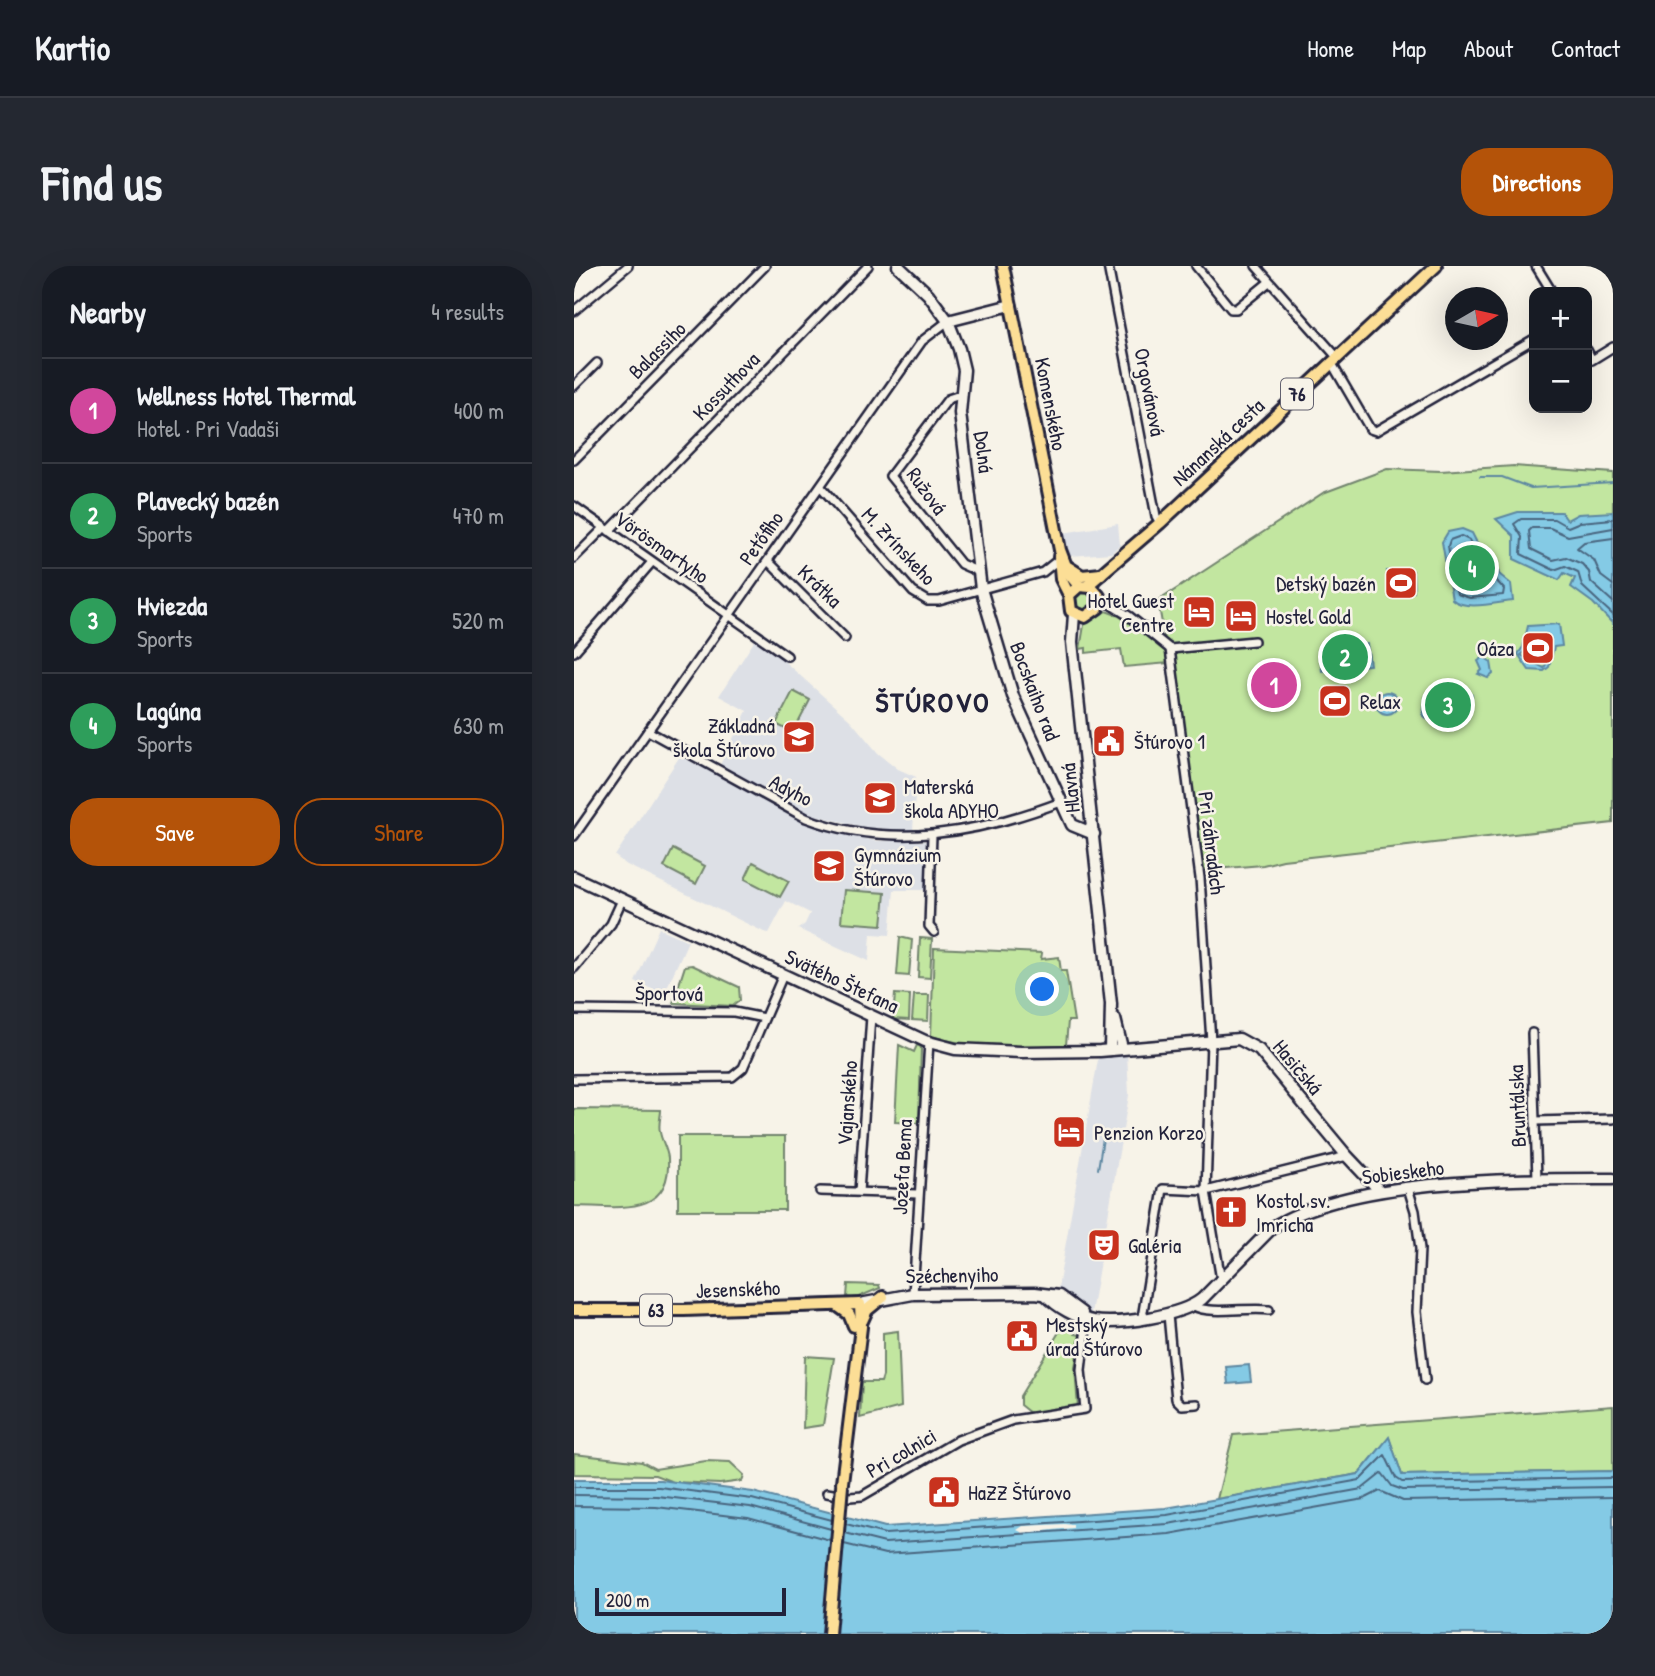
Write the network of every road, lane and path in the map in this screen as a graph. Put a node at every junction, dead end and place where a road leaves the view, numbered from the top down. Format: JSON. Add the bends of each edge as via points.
{"nodes":[{"id":1,"x":628,"y":266,"type":"edge"},
{"id":2,"x":765,"y":266,"type":"edge"},
{"id":3,"x":868,"y":266,"type":"edge"},
{"id":4,"x":898,"y":266,"type":"edge"},
{"id":5,"x":1003,"y":266,"type":"edge"},
{"id":6,"x":1108,"y":266,"type":"edge"},
{"id":7,"x":1196,"y":266,"type":"edge"},
{"id":8,"x":1256,"y":266,"type":"edge"},
{"id":9,"x":1436,"y":266,"type":"edge"},
{"id":10,"x":1536,"y":266,"type":"edge"},
{"id":11,"x":1269,"y":282,"type":"junction"},
{"id":12,"x":1549,"y":287,"type":"edge"},
{"id":13,"x":1011,"y":305,"type":"junction"},
{"id":14,"x":574,"y":311,"type":"edge"},
{"id":15,"x":948,"y":321,"type":"junction"},
{"id":16,"x":1529,"y":342,"type":"edge"},
{"id":17,"x":1613,"y":347,"type":"edge"},
{"id":18,"x":1334,"y":359,"type":"junction"},
{"id":19,"x":1592,"y":360,"type":"edge"},
{"id":20,"x":597,"y":363,"type":"dead end"},
{"id":21,"x":574,"y":386,"type":"edge"},
{"id":22,"x":960,"y":395,"type":"junction"},
{"id":23,"x":574,"y":460,"type":"edge"},
{"id":24,"x":821,"y":487,"type":"junction"},
{"id":25,"x":574,"y":506,"type":"edge"},
{"id":26,"x":1160,"y":523,"type":"junction"},
{"id":27,"x":607,"y":529,"type":"junction"},
{"id":28,"x":574,"y":558,"type":"edge"},
{"id":29,"x":1061,"y":558,"type":"junction"},
{"id":30,"x":1119,"y":560,"type":"junction"},
{"id":31,"x":652,"y":562,"type":"junction"},
{"id":32,"x":769,"y":562,"type":"junction"},
{"id":33,"x":979,"y":572,"type":"junction"},
{"id":34,"x":1043,"y":572,"type":"junction"},
{"id":35,"x":1104,"y":573,"type":"junction"},
{"id":36,"x":1061,"y":579,"type":"junction"},
{"id":37,"x":1083,"y":586,"type":"junction"},
{"id":38,"x":981,"y":589,"type":"junction"},
{"id":39,"x":1069,"y":595,"type":"junction"},
{"id":40,"x":1099,"y":596,"type":"junction"},
{"id":41,"x":1113,"y":608,"type":"junction"},
{"id":42,"x":1097,"y":610,"type":"junction"},
{"id":43,"x":730,"y":615,"type":"junction"},
{"id":44,"x":1079,"y":616,"type":"junction"},
{"id":45,"x":845,"y":638,"type":"dead end"},
{"id":46,"x":1254,"y":641,"type":"dead end"},
{"id":47,"x":1170,"y":649,"type":"junction"},
{"id":48,"x":574,"y":652,"type":"edge"},
{"id":49,"x":787,"y":656,"type":"dead end"},
{"id":50,"x":648,"y":732,"type":"junction"},
{"id":51,"x":1061,"y":802,"type":"junction"},
{"id":52,"x":1094,"y":834,"type":"junction"},
{"id":53,"x":932,"y":835,"type":"junction"},
{"id":54,"x":574,"y":836,"type":"edge"},
{"id":55,"x":574,"y":877,"type":"edge"},
{"id":56,"x":622,"y":900,"type":"junction"},
{"id":57,"x":934,"y":932,"type":"dead end"},
{"id":58,"x":574,"y":968,"type":"edge"},
{"id":59,"x":783,"y":975,"type":"junction"},
{"id":60,"x":1111,"y":1004,"type":"junction"},
{"id":61,"x":574,"y":1010,"type":"edge"},
{"id":62,"x":871,"y":1016,"type":"junction"},
{"id":63,"x":764,"y":1018,"type":"junction"},
{"id":64,"x":1532,"y":1032,"type":"dead end"},
{"id":65,"x":1211,"y":1041,"type":"junction"},
{"id":66,"x":929,"y":1042,"type":"junction"},
{"id":67,"x":1122,"y":1048,"type":"junction"},
{"id":68,"x":1110,"y":1050,"type":"junction"},
{"id":69,"x":574,"y":1079,"type":"edge"},
{"id":70,"x":1613,"y":1119,"type":"edge"},
{"id":71,"x":1535,"y":1121,"type":"junction"},
{"id":72,"x":1347,"y":1156,"type":"junction"},
{"id":73,"x":1537,"y":1179,"type":"junction"},
{"id":74,"x":1613,"y":1180,"type":"edge"},
{"id":75,"x":1408,"y":1188,"type":"junction"},
{"id":76,"x":820,"y":1191,"type":"dead end"},
{"id":77,"x":1206,"y":1191,"type":"junction"},
{"id":78,"x":1380,"y":1191,"type":"junction"},
{"id":79,"x":859,"y":1192,"type":"junction"},
{"id":80,"x":918,"y":1194,"type":"junction"},
{"id":81,"x":1221,"y":1280,"type":"junction"},
{"id":82,"x":913,"y":1293,"type":"junction"},
{"id":83,"x":1046,"y":1295,"type":"joint"},
{"id":84,"x":883,"y":1297,"type":"junction"},
{"id":85,"x":838,"y":1306,"type":"junction"},
{"id":86,"x":1194,"y":1306,"type":"junction"},
{"id":87,"x":860,"y":1308,"type":"junction"},
{"id":88,"x":574,"y":1310,"type":"edge"},
{"id":89,"x":1269,"y":1310,"type":"dead end"},
{"id":90,"x":1168,"y":1315,"type":"junction"},
{"id":91,"x":1142,"y":1318,"type":"junction"},
{"id":92,"x":1087,"y":1319,"type":"junction"},
{"id":93,"x":857,"y":1327,"type":"junction"},
{"id":94,"x":1425,"y":1380,"type":"dead end"},
{"id":95,"x":1197,"y":1404,"type":"dead end"},
{"id":96,"x":827,"y":1493,"type":"dead end"},
{"id":97,"x":830,"y":1634,"type":"edge"}],
"edges":[{"from":1,"to":14,"type":"street"},
{"from":2,"to":23,"type":"street","name":"Balassiho"},
{"from":3,"to":27,"type":"street","name":"Kossuthova"},
{"from":4,"to":15,"type":"street","name":"Dolná"},
{"from":5,"to":13,"type":"main road","name":"Komenského"},
{"from":6,"to":26,"type":"street","name":"Orgovánová"},
{"from":7,"to":11,"type":"street","via":[[1231,309]]},
{"from":8,"to":11,"type":"street"},
{"from":9,"to":18,"type":"main road","name":"Nánanská cesta","number":"76"},
{"from":10,"to":12,"type":"street"},
{"from":11,"to":18,"type":"street"},
{"from":13,"to":15,"type":"street","name":"Petőfiho"},
{"from":13,"to":29,"type":"main road","name":"Komenského"},
{"from":15,"to":22,"type":"street","name":"Dolná","via":[[964,370]]},
{"from":15,"to":24,"type":"street","name":"Petőfiho","via":[[922,341]]},
{"from":16,"to":18,"type":"street","via":[[1373,431]]},
{"from":17,"to":19,"type":"street"},
{"from":18,"to":26,"type":"main road","name":"Nánanská cesta","number":"76"},
{"from":20,"to":21,"type":"street"},
{"from":22,"to":33,"type":"street","name":"Dolná"},
{"from":22,"to":33,"type":"street","name":"Ružová","via":[[948,399],[890,476],[961,564]]},
{"from":24,"to":32,"type":"street","name":"Petőfiho"},
{"from":24,"to":38,"type":"street","name":"M. Zrínskeho","via":[[919,598],[939,601]]},
{"from":25,"to":27,"type":"street","name":"Vörösmartyho"},
{"from":26,"to":30,"type":"main road","name":"Nánanská cesta","number":"76"},
{"from":27,"to":28,"type":"street","name":"Kossuthova"},
{"from":27,"to":31,"type":"street","name":"Vörösmartyho"},
{"from":29,"to":34,"type":"street"},
{"from":29,"to":35,"type":"main road","via":[[1082,576]]},
{"from":29,"to":36,"type":"main road","name":"Komenského"},
{"from":29,"to":37,"type":"main road"},
{"from":30,"to":35,"type":"main road","number":"76"},
{"from":30,"to":40,"type":"main road","number":"76"},
{"from":31,"to":43,"type":"street","name":"Vörösmartyho"},
{"from":31,"to":48,"type":"street"},
{"from":32,"to":43,"type":"street","name":"Petőfiho"},
{"from":32,"to":45,"type":"street","name":"Krátka"},
{"from":33,"to":38,"type":"street","name":"Dolná"},
{"from":34,"to":36,"type":"street"},
{"from":34,"to":38,"type":"street","name":"M. Zrínskeho"},
{"from":35,"to":37,"type":"main road","number":"76"},
{"from":36,"to":39,"type":"main road","name":"Komenského"},
{"from":37,"to":39,"type":"main road","number":"76"},
{"from":37,"to":40,"type":"main road"},
{"from":38,"to":51,"type":"street","name":"Bocskaiho rad","via":[[1013,696]]},
{"from":39,"to":44,"type":"main road","via":[[1068,605]]},
{"from":40,"to":41,"type":"street"},
{"from":40,"to":42,"type":"main road","number":"76"},
{"from":41,"to":42,"type":"street"},
{"from":41,"to":47,"type":"street"},
{"from":42,"to":44,"type":"main road"},
{"from":43,"to":49,"type":"street","name":"Vörösmartyho"},
{"from":43,"to":50,"type":"street","name":"Petőfiho"},
{"from":44,"to":52,"type":"street","name":"Hlavná","via":[[1074,653]]},
{"from":46,"to":47,"type":"street"},
{"from":47,"to":65,"type":"street","name":"Pri záhradách","via":[[1200,878]]},
{"from":50,"to":53,"type":"street","name":"Adyho","via":[[767,798],[831,827],[869,835]]},
{"from":50,"to":54,"type":"street","name":"Petőfiho"},
{"from":51,"to":52,"type":"street","name":"Hlavná","via":[[1075,829]]},
{"from":51,"to":53,"type":"street","name":"Adyho"},
{"from":52,"to":60,"type":"street","name":"Hlavná"},
{"from":53,"to":57,"type":"street","via":[[929,926]]},
{"from":55,"to":56,"type":"street","name":"Svätého Štefana"},
{"from":56,"to":58,"type":"street","via":[[611,924]]},
{"from":56,"to":59,"type":"street","name":"Svätého Štefana"},
{"from":59,"to":62,"type":"street","name":"Svätého Štefana"},
{"from":59,"to":63,"type":"street"},
{"from":60,"to":67,"type":"street","name":"Hlavná"},
{"from":60,"to":68,"type":"street","name":"Hlavná"},
{"from":61,"to":63,"type":"street","name":"Športová","via":[[734,1012]]},
{"from":62,"to":66,"type":"street","name":"Svätého Štefana"},
{"from":62,"to":79,"type":"street","name":"Vajanského"},
{"from":63,"to":69,"type":"street","via":[[743,1068],[732,1077]]},
{"from":64,"to":71,"type":"street","name":"Bruntálska"},
{"from":65,"to":67,"type":"street","name":"Hasičská"},
{"from":65,"to":72,"type":"street","name":"Hasičská","via":[[1239,1039],[1254,1046]]},
{"from":65,"to":77,"type":"street","name":"Pri záhradách"},
{"from":66,"to":68,"type":"street","name":"Svätého Štefana","via":[[972,1050]]},
{"from":66,"to":80,"type":"street","name":"Jozefa Bema"},
{"from":67,"to":68,"type":"street","name":"Hasičská"},
{"from":70,"to":71,"type":"street"},
{"from":71,"to":73,"type":"street","name":"Bruntálska"},
{"from":72,"to":77,"type":"street"},
{"from":72,"to":78,"type":"street","name":"Hasičská"},
{"from":73,"to":74,"type":"street","name":"Sobieskeho"},
{"from":73,"to":75,"type":"street","name":"Sobieskeho"},
{"from":75,"to":78,"type":"street","name":"Sobieskeho"},
{"from":75,"to":94,"type":"street","via":[[1420,1249],[1417,1312]]},
{"from":76,"to":79,"type":"street"},
{"from":77,"to":81,"type":"street","name":"Pri záhradách"},
{"from":77,"to":91,"type":"street","via":[[1163,1189]]},
{"from":78,"to":81,"type":"street","name":"Sobieskeho","via":[[1284,1220],[1260,1238]]},
{"from":79,"to":80,"type":"street"},
{"from":80,"to":82,"type":"street","name":"Jozefa Bema"},
{"from":81,"to":86,"type":"street","name":"Sobieskeho"},
{"from":82,"to":83,"type":"street","name":"Széchenyiho"},
{"from":82,"to":84,"type":"street","name":"Széchenyiho"},
{"from":83,"to":92,"type":"street","name":"Sobieskeho"},
{"from":84,"to":87,"type":"street","name":"Széchenyiho"},
{"from":84,"to":93,"type":"main road","via":[[867,1310]]},
{"from":85,"to":87,"type":"main road","name":"Jesenského","number":"63"},
{"from":85,"to":88,"type":"main road","name":"Jesenského","number":"63"},
{"from":85,"to":93,"type":"main road"},
{"from":86,"to":89,"type":"street","name":"Sobieskeho","via":[[1202,1311]]},
{"from":86,"to":90,"type":"street","name":"Sobieskeho"},
{"from":87,"to":93,"type":"main road"},
{"from":90,"to":91,"type":"street","name":"Sobieskeho"},
{"from":90,"to":95,"type":"street","via":[[1176,1399],[1182,1405]]},
{"from":91,"to":92,"type":"street","name":"Sobieskeho"},
{"from":92,"to":96,"type":"street","name":"Pri colnici","via":[[1081,1370],[1084,1409],[1013,1420],[958,1440],[862,1496]]},
{"from":93,"to":97,"type":"main road","bridge":true}]}
